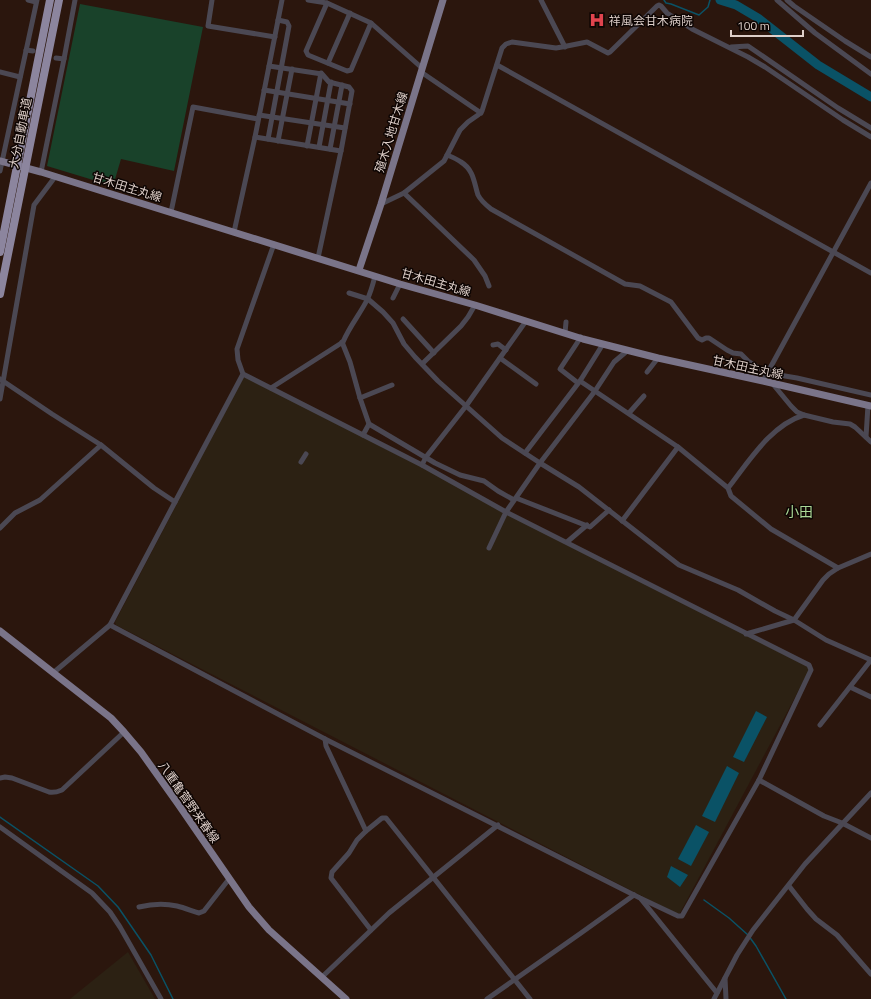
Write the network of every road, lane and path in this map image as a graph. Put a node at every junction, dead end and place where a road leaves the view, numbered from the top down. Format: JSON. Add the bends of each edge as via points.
{"nodes":[{"id":1,"x":28,"y":0,"type":"edge"},
{"id":2,"x":50,"y":0,"type":"edge"},
{"id":3,"x":59,"y":0,"type":"edge"},
{"id":4,"x":75,"y":0,"type":"edge"},
{"id":5,"x":212,"y":0,"type":"edge"},
{"id":6,"x":282,"y":0,"type":"edge"},
{"id":7,"x":308,"y":0,"type":"edge"},
{"id":8,"x":443,"y":0,"type":"edge"},
{"id":9,"x":541,"y":0,"type":"edge"},
{"id":10,"x":777,"y":0,"type":"edge"},
{"id":11,"x":787,"y":0,"type":"edge"},
{"id":12,"x":37,"y":1,"type":"edge"},
{"id":13,"x":327,"y":3,"type":"junction"},
{"id":14,"x":350,"y":13,"type":"junction"},
{"id":15,"x":278,"y":20,"type":"junction"},
{"id":16,"x":372,"y":22,"type":"junction"},
{"id":17,"x":275,"y":37,"type":"junction"},
{"id":18,"x":565,"y":47,"type":"junction"},
{"id":19,"x":729,"y":47,"type":"junction"},
{"id":20,"x":26,"y":50,"type":"junction"},
{"id":21,"x":33,"y":51,"type":"dead end"},
{"id":22,"x":871,"y":56,"type":"edge"},
{"id":23,"x":56,"y":58,"type":"dead end"},
{"id":24,"x":64,"y":59,"type":"junction"},
{"id":25,"x":328,"y":63,"type":"junction"},
{"id":26,"x":498,"y":65,"type":"junction"},
{"id":27,"x":269,"y":66,"type":"junction"},
{"id":28,"x":281,"y":68,"type":"junction"},
{"id":29,"x":292,"y":69,"type":"junction"},
{"id":30,"x":421,"y":70,"type":"junction"},
{"id":31,"x":0,"y":72,"type":"edge"},
{"id":32,"x":321,"y":73,"type":"junction"},
{"id":33,"x":871,"y":74,"type":"edge"},
{"id":34,"x":20,"y":77,"type":"junction"},
{"id":35,"x":331,"y":82,"type":"junction"},
{"id":36,"x":342,"y":85,"type":"junction"},
{"id":37,"x":264,"y":90,"type":"junction"},
{"id":38,"x":277,"y":92,"type":"junction"},
{"id":39,"x":287,"y":94,"type":"junction"},
{"id":40,"x":316,"y":99,"type":"junction"},
{"id":41,"x":328,"y":101,"type":"junction"},
{"id":42,"x":338,"y":102,"type":"junction"},
{"id":43,"x":350,"y":104,"type":"junction"},
{"id":44,"x":480,"y":113,"type":"junction"},
{"id":45,"x":259,"y":117,"type":"junction"},
{"id":46,"x":272,"y":117,"type":"junction"},
{"id":47,"x":283,"y":118,"type":"junction"},
{"id":48,"x":312,"y":123,"type":"junction"},
{"id":49,"x":323,"y":125,"type":"junction"},
{"id":50,"x":334,"y":126,"type":"junction"},
{"id":51,"x":345,"y":128,"type":"junction"},
{"id":52,"x":871,"y":128,"type":"edge"},
{"id":53,"x":255,"y":137,"type":"junction"},
{"id":54,"x":871,"y":137,"type":"edge"},
{"id":55,"x":268,"y":139,"type":"junction"},
{"id":56,"x":278,"y":141,"type":"junction"},
{"id":57,"x":307,"y":146,"type":"junction"},
{"id":58,"x":319,"y":147,"type":"junction"},
{"id":59,"x":330,"y":149,"type":"junction"},
{"id":60,"x":341,"y":151,"type":"junction"},
{"id":61,"x":447,"y":155,"type":"junction"},
{"id":62,"x":23,"y":156,"type":"junction"},
{"id":63,"x":1,"y":161,"type":"edge"},
{"id":64,"x":0,"y":171,"type":"edge"},
{"id":65,"x":41,"y":172,"type":"junction"},
{"id":66,"x":55,"y":176,"type":"junction"},
{"id":67,"x":18,"y":182,"type":"junction"},
{"id":68,"x":871,"y":183,"type":"edge"},
{"id":69,"x":404,"y":193,"type":"junction"},
{"id":70,"x":381,"y":204,"type":"junction"},
{"id":71,"x":171,"y":212,"type":"junction"},
{"id":72,"x":234,"y":232,"type":"junction"},
{"id":73,"x":274,"y":244,"type":"junction"},
{"id":74,"x":0,"y":252,"type":"edge"},
{"id":75,"x":833,"y":252,"type":"junction"},
{"id":76,"x":318,"y":258,"type":"junction"},
{"id":77,"x":360,"y":270,"type":"junction"},
{"id":78,"x":871,"y":273,"type":"edge"},
{"id":79,"x":375,"y":276,"type":"junction"},
{"id":80,"x":400,"y":284,"type":"junction"},
{"id":81,"x":489,"y":286,"type":"dead end"},
{"id":82,"x":349,"y":293,"type":"dead end"},
{"id":83,"x":0,"y":294,"type":"edge"},
{"id":84,"x":392,"y":298,"type":"dead end"},
{"id":85,"x":368,"y":299,"type":"junction"},
{"id":86,"x":475,"y":305,"type":"junction"},
{"id":87,"x":403,"y":318,"type":"dead end"},
{"id":88,"x":526,"y":321,"type":"junction"},
{"id":89,"x":566,"y":322,"type":"dead end"},
{"id":90,"x":565,"y":334,"type":"junction"},
{"id":91,"x":580,"y":338,"type":"junction"},
{"id":92,"x":342,"y":342,"type":"junction"},
{"id":93,"x":603,"y":344,"type":"junction"},
{"id":94,"x":493,"y":345,"type":"dead end"},
{"id":95,"x":506,"y":350,"type":"junction"},
{"id":96,"x":627,"y":351,"type":"junction"},
{"id":97,"x":434,"y":353,"type":"junction"},
{"id":98,"x":500,"y":358,"type":"junction"},
{"id":99,"x":658,"y":358,"type":"junction"},
{"id":100,"x":422,"y":364,"type":"junction"},
{"id":101,"x":647,"y":372,"type":"dead end"},
{"id":102,"x":767,"y":373,"type":"junction"},
{"id":103,"x":243,"y":374,"type":"junction"},
{"id":104,"x":2,"y":380,"type":"edge"},
{"id":105,"x":763,"y":381,"type":"junction"},
{"id":106,"x":579,"y":382,"type":"junction"},
{"id":107,"x":772,"y":383,"type":"junction"},
{"id":108,"x":536,"y":384,"type":"dead end"},
{"id":109,"x":392,"y":385,"type":"dead end"},
{"id":110,"x":271,"y":388,"type":"junction"},
{"id":111,"x":595,"y":391,"type":"junction"},
{"id":112,"x":871,"y":395,"type":"edge"},
{"id":113,"x":644,"y":396,"type":"dead end"},
{"id":114,"x":360,"y":398,"type":"junction"},
{"id":115,"x":0,"y":399,"type":"edge"},
{"id":116,"x":870,"y":405,"type":"edge"},
{"id":117,"x":466,"y":406,"type":"junction"},
{"id":118,"x":629,"y":413,"type":"junction"},
{"id":119,"x":804,"y":414,"type":"junction"},
{"id":120,"x":369,"y":424,"type":"junction"},
{"id":121,"x":363,"y":435,"type":"junction"},
{"id":122,"x":866,"y":437,"type":"junction"},
{"id":123,"x":871,"y":442,"type":"edge"},
{"id":124,"x":403,"y":444,"type":"junction"},
{"id":125,"x":101,"y":445,"type":"junction"},
{"id":126,"x":678,"y":447,"type":"junction"},
{"id":127,"x":398,"y":453,"type":"junction"},
{"id":128,"x":525,"y":453,"type":"junction"},
{"id":129,"x":306,"y":454,"type":"dead end"},
{"id":130,"x":426,"y":457,"type":"junction"},
{"id":131,"x":301,"y":462,"type":"dead end"},
{"id":132,"x":540,"y":462,"type":"junction"},
{"id":133,"x":435,"y":463,"type":"junction"},
{"id":134,"x":422,"y":465,"type":"junction"},
{"id":135,"x":430,"y":470,"type":"junction"},
{"id":136,"x":728,"y":488,"type":"junction"},
{"id":137,"x":515,"y":499,"type":"junction"},
{"id":138,"x":175,"y":502,"type":"junction"},
{"id":139,"x":609,"y":510,"type":"junction"},
{"id":140,"x":506,"y":512,"type":"junction"},
{"id":141,"x":622,"y":521,"type":"junction"},
{"id":142,"x":587,"y":525,"type":"junction"},
{"id":143,"x":0,"y":528,"type":"edge"},
{"id":144,"x":567,"y":542,"type":"junction"},
{"id":145,"x":489,"y":548,"type":"dead end"},
{"id":146,"x":871,"y":554,"type":"edge"},
{"id":147,"x":838,"y":568,"type":"junction"},
{"id":148,"x":794,"y":620,"type":"junction"},
{"id":149,"x":110,"y":625,"type":"junction"},
{"id":150,"x":0,"y":631,"type":"edge"},
{"id":151,"x":746,"y":634,"type":"junction"},
{"id":152,"x":871,"y":660,"type":"edge"},
{"id":153,"x":53,"y":673,"type":"junction"},
{"id":154,"x":850,"y":687,"type":"junction"},
{"id":155,"x":871,"y":697,"type":"edge"},
{"id":156,"x":820,"y":725,"type":"dead end"},
{"id":157,"x":124,"y":732,"type":"junction"},
{"id":158,"x":325,"y":739,"type":"junction"},
{"id":159,"x":0,"y":778,"type":"edge"},
{"id":160,"x":759,"y":780,"type":"junction"},
{"id":161,"x":871,"y":793,"type":"edge"},
{"id":162,"x":842,"y":823,"type":"junction"},
{"id":163,"x":498,"y":825,"type":"junction"},
{"id":164,"x":0,"y":826,"type":"edge"},
{"id":165,"x":366,"y":832,"type":"junction"},
{"id":166,"x":871,"y":838,"type":"edge"},
{"id":167,"x":433,"y":878,"type":"junction"},
{"id":168,"x":229,"y":879,"type":"junction"},
{"id":169,"x":789,"y":886,"type":"junction"},
{"id":170,"x":634,"y":895,"type":"junction"},
{"id":171,"x":640,"y":898,"type":"junction"},
{"id":172,"x":139,"y":907,"type":"dead end"},
{"id":173,"x":371,"y":930,"type":"junction"},
{"id":174,"x":871,"y":974,"type":"edge"},
{"id":175,"x":322,"y":977,"type":"junction"},
{"id":176,"x":725,"y":977,"type":"junction"},
{"id":177,"x":514,"y":979,"type":"junction"},
{"id":178,"x":717,"y":993,"type":"junction"},
{"id":179,"x":161,"y":999,"type":"edge"},
{"id":180,"x":346,"y":999,"type":"edge"},
{"id":181,"x":487,"y":999,"type":"edge"},
{"id":182,"x":530,"y":999,"type":"edge"},
{"id":183,"x":714,"y":999,"type":"edge"},
{"id":184,"x":726,"y":999,"type":"edge"}],
"edges":[{"from":1,"to":12,"type":"street"},
{"from":2,"to":62,"type":"highway","name":"大分自動車道"},
{"from":3,"to":62,"type":"highway","name":"大分自動車道"},
{"from":4,"to":24,"type":"street"},
{"from":5,"to":17,"type":"street","via":[[208,26]]},
{"from":6,"to":15,"type":"street"},
{"from":7,"to":13,"type":"street"},
{"from":8,"to":30,"type":"main road","name":"殖木入地甘木線"},
{"from":9,"to":18,"type":"street"},
{"from":10,"to":33,"type":"street","via":[[815,33]]},
{"from":11,"to":22,"type":"street","via":[[844,42]]},
{"from":12,"to":20,"type":"street"},
{"from":13,"to":14,"type":"street"},
{"from":13,"to":25,"type":"street","via":[[306,51],[308,55]]},
{"from":14,"to":16,"type":"street"},
{"from":14,"to":25,"type":"street"},
{"from":15,"to":17,"type":"street"},
{"from":15,"to":28,"type":"street","via":[[287,22],[289,26]]},
{"from":16,"to":25,"type":"street","via":[[351,70],[347,71]]},
{"from":16,"to":30,"type":"street"},
{"from":17,"to":27,"type":"street"},
{"from":18,"to":19,"type":"street","via":[[587,42],[610,52],[659,5],[692,29]]},
{"from":18,"to":26,"type":"street","via":[[509,42],[502,48]]},
{"from":19,"to":52,"type":"street","via":[[748,46]]},
{"from":19,"to":54,"type":"street","via":[[765,67]]},
{"from":20,"to":21,"type":"street"},
{"from":20,"to":34,"type":"street"},
{"from":23,"to":24,"type":"street"},
{"from":24,"to":65,"type":"street"},
{"from":26,"to":44,"type":"street"},
{"from":26,"to":75,"type":"street"},
{"from":27,"to":28,"type":"street"},
{"from":27,"to":37,"type":"street"},
{"from":28,"to":29,"type":"street"},
{"from":28,"to":38,"type":"street"},
{"from":29,"to":32,"type":"street"},
{"from":29,"to":39,"type":"street"},
{"from":30,"to":44,"type":"street"},
{"from":30,"to":70,"type":"main road","name":"殖木入地甘木線"},
{"from":31,"to":34,"type":"street"},
{"from":32,"to":35,"type":"street"},
{"from":32,"to":40,"type":"street"},
{"from":34,"to":63,"type":"street"},
{"from":35,"to":36,"type":"street"},
{"from":35,"to":41,"type":"street"},
{"from":36,"to":42,"type":"street"},
{"from":36,"to":43,"type":"street","via":[[352,91]]},
{"from":37,"to":38,"type":"street"},
{"from":37,"to":45,"type":"street"},
{"from":38,"to":39,"type":"street"},
{"from":38,"to":46,"type":"street"},
{"from":39,"to":40,"type":"street"},
{"from":39,"to":47,"type":"street"},
{"from":40,"to":41,"type":"street"},
{"from":40,"to":48,"type":"street"},
{"from":41,"to":42,"type":"street"},
{"from":41,"to":49,"type":"street"},
{"from":42,"to":43,"type":"street"},
{"from":42,"to":50,"type":"street"},
{"from":43,"to":51,"type":"street"},
{"from":44,"to":61,"type":"street","via":[[460,130]]},
{"from":45,"to":46,"type":"street"},
{"from":45,"to":53,"type":"street"},
{"from":45,"to":71,"type":"street","via":[[193,107]]},
{"from":46,"to":47,"type":"street"},
{"from":46,"to":55,"type":"street"},
{"from":47,"to":48,"type":"street"},
{"from":47,"to":56,"type":"street"},
{"from":48,"to":49,"type":"street"},
{"from":48,"to":57,"type":"street"},
{"from":49,"to":50,"type":"street"},
{"from":49,"to":58,"type":"street"},
{"from":50,"to":51,"type":"street"},
{"from":50,"to":59,"type":"street"},
{"from":51,"to":60,"type":"street"},
{"from":53,"to":55,"type":"street"},
{"from":53,"to":72,"type":"street"},
{"from":55,"to":56,"type":"street"},
{"from":56,"to":57,"type":"street"},
{"from":57,"to":58,"type":"street"},
{"from":58,"to":59,"type":"street"},
{"from":59,"to":60,"type":"street"},
{"from":60,"to":76,"type":"street"},
{"from":61,"to":69,"type":"street","via":[[444,161]]},
{"from":61,"to":102,"type":"street","via":[[468,168],[479,196],[491,209],[625,284],[640,286],[671,302],[698,338],[709,338],[727,350],[741,354]]},
{"from":62,"to":67,"type":"highway","name":"大分自動車道"},
{"from":63,"to":64,"type":"street"},
{"from":63,"to":65,"type":"main road","name":"甘木田主丸線"},
{"from":65,"to":66,"type":"main road","name":"甘木田主丸線"},
{"from":66,"to":71,"type":"main road","name":"甘木田主丸線"},
{"from":66,"to":104,"type":"street","via":[[34,205]]},
{"from":67,"to":74,"type":"highway","name":"大分自動車道"},
{"from":67,"to":83,"type":"highway","name":"大分自動車道"},
{"from":68,"to":75,"type":"street"},
{"from":69,"to":70,"type":"street"},
{"from":69,"to":81,"type":"street","via":[[474,260]]},
{"from":70,"to":77,"type":"main road","name":"殖木入地甘木線"},
{"from":71,"to":72,"type":"main road","name":"甘木田主丸線"},
{"from":72,"to":73,"type":"main road","name":"甘木田主丸線"},
{"from":73,"to":76,"type":"main road","name":"甘木田主丸線"},
{"from":73,"to":103,"type":"street","via":[[237,349]]},
{"from":75,"to":78,"type":"street"},
{"from":75,"to":102,"type":"street"},
{"from":76,"to":77,"type":"main road","name":"甘木田主丸線"},
{"from":77,"to":79,"type":"main road","name":"甘木田主丸線"},
{"from":79,"to":80,"type":"main road","name":"甘木田主丸線"},
{"from":79,"to":85,"type":"street"},
{"from":80,"to":84,"type":"street"},
{"from":80,"to":86,"type":"main road","name":"甘木田主丸線"},
{"from":82,"to":85,"type":"street"},
{"from":85,"to":92,"type":"street"},
{"from":85,"to":100,"type":"street","via":[[393,323],[404,344]]},
{"from":86,"to":88,"type":"main road","name":"甘木田主丸線"},
{"from":86,"to":97,"type":"street","via":[[461,326]]},
{"from":87,"to":97,"type":"street"},
{"from":88,"to":90,"type":"main road","name":"甘木田主丸線"},
{"from":88,"to":95,"type":"street"},
{"from":89,"to":90,"type":"street"},
{"from":90,"to":91,"type":"main road","name":"甘木田主丸線"},
{"from":91,"to":93,"type":"main road","name":"甘木田主丸線"},
{"from":91,"to":106,"type":"street","via":[[560,369]]},
{"from":92,"to":110,"type":"street"},
{"from":92,"to":114,"type":"street"},
{"from":93,"to":96,"type":"main road","name":"甘木田主丸線"},
{"from":93,"to":106,"type":"street"},
{"from":94,"to":95,"type":"street","via":[[498,344]]},
{"from":95,"to":98,"type":"street"},
{"from":96,"to":99,"type":"main road","name":"甘木田主丸線"},
{"from":96,"to":111,"type":"street","via":[[614,362]]},
{"from":97,"to":100,"type":"street"},
{"from":98,"to":108,"type":"street"},
{"from":98,"to":117,"type":"street"},
{"from":99,"to":101,"type":"street"},
{"from":99,"to":105,"type":"main road","name":"甘木田主丸線"},
{"from":100,"to":117,"type":"street"},
{"from":102,"to":105,"type":"street"},
{"from":102,"to":112,"type":"street"},
{"from":103,"to":110,"type":"street"},
{"from":103,"to":138,"type":"street"},
{"from":104,"to":115,"type":"street"},
{"from":104,"to":125,"type":"street"},
{"from":105,"to":107,"type":"main road","name":"甘木田主丸線"},
{"from":106,"to":111,"type":"street"},
{"from":106,"to":128,"type":"street"},
{"from":107,"to":116,"type":"main road","name":"甘木田主丸線"},
{"from":107,"to":119,"type":"street","via":[[797,412]]},
{"from":109,"to":114,"type":"street"},
{"from":110,"to":121,"type":"street"},
{"from":111,"to":118,"type":"street"},
{"from":111,"to":132,"type":"street"},
{"from":113,"to":118,"type":"street"},
{"from":114,"to":120,"type":"street"},
{"from":116,"to":122,"type":"street"},
{"from":117,"to":128,"type":"street","via":[[502,438]]},
{"from":117,"to":130,"type":"street"},
{"from":118,"to":126,"type":"street"},
{"from":119,"to":122,"type":"street","via":[[850,424]]},
{"from":119,"to":136,"type":"street","via":[[794,418],[770,436]]},
{"from":120,"to":121,"type":"street"},
{"from":120,"to":124,"type":"street"},
{"from":121,"to":127,"type":"street"},
{"from":122,"to":123,"type":"street"},
{"from":124,"to":127,"type":"street"},
{"from":124,"to":130,"type":"street"},
{"from":125,"to":138,"type":"street"},
{"from":125,"to":143,"type":"street","via":[[40,500],[15,513]]},
{"from":126,"to":136,"type":"street"},
{"from":126,"to":141,"type":"street"},
{"from":127,"to":134,"type":"street"},
{"from":128,"to":132,"type":"street"},
{"from":129,"to":131,"type":"street"},
{"from":130,"to":133,"type":"street"},
{"from":130,"to":134,"type":"street"},
{"from":132,"to":137,"type":"street"},
{"from":132,"to":139,"type":"street"},
{"from":133,"to":135,"type":"street"},
{"from":133,"to":137,"type":"street","via":[[460,475],[484,481]]},
{"from":134,"to":135,"type":"street"},
{"from":135,"to":140,"type":"street"},
{"from":136,"to":147,"type":"street","via":[[731,496],[772,529]]},
{"from":137,"to":140,"type":"street"},
{"from":137,"to":142,"type":"street"},
{"from":138,"to":149,"type":"street"},
{"from":139,"to":141,"type":"street"},
{"from":139,"to":142,"type":"street","via":[[590,527]]},
{"from":140,"to":144,"type":"street"},
{"from":140,"to":145,"type":"street"},
{"from":141,"to":148,"type":"street","via":[[679,565],[738,590]]},
{"from":142,"to":144,"type":"street"},
{"from":144,"to":151,"type":"street"},
{"from":146,"to":147,"type":"street"},
{"from":147,"to":148,"type":"street","via":[[823,580]]},
{"from":148,"to":151,"type":"street"},
{"from":148,"to":152,"type":"street","via":[[826,640]]},
{"from":149,"to":153,"type":"street"},
{"from":149,"to":158,"type":"street"},
{"from":150,"to":153,"type":"main road","name":"八重亀菅野来春線"},
{"from":151,"to":160,"type":"street","via":[[809,665],[811,670]]},
{"from":152,"to":154,"type":"street"},
{"from":153,"to":157,"type":"main road","name":"八重亀菅野来春線","via":[[111,718]]},
{"from":154,"to":155,"type":"street"},
{"from":154,"to":156,"type":"street"},
{"from":157,"to":159,"type":"street","via":[[57,792],[49,792],[12,778]]},
{"from":157,"to":168,"type":"main road","name":"八重亀菅野来春線","via":[[141,752]]},
{"from":158,"to":163,"type":"street"},
{"from":158,"to":165,"type":"street"},
{"from":160,"to":162,"type":"street","via":[[824,816]]},
{"from":160,"to":171,"type":"street","via":[[682,916]]},
{"from":161,"to":162,"type":"street"},
{"from":162,"to":166,"type":"street"},
{"from":162,"to":169,"type":"street"},
{"from":163,"to":167,"type":"street"},
{"from":163,"to":170,"type":"street"},
{"from":164,"to":179,"type":"street","via":[[92,892],[120,927]]},
{"from":165,"to":167,"type":"street","via":[[382,818],[386,818]]},
{"from":165,"to":173,"type":"street","via":[[330,876]]},
{"from":167,"to":173,"type":"street","via":[[389,912]]},
{"from":167,"to":177,"type":"street"},
{"from":168,"to":172,"type":"street","via":[[204,911],[199,913],[163,904]]},
{"from":168,"to":175,"type":"main road","name":"八重亀菅野来春線","via":[[269,930]]},
{"from":169,"to":174,"type":"street","via":[[816,919],[846,945]]},
{"from":169,"to":176,"type":"street","via":[[751,934]]},
{"from":170,"to":171,"type":"street"},
{"from":170,"to":177,"type":"street"},
{"from":171,"to":178,"type":"street"},
{"from":173,"to":175,"type":"street"},
{"from":175,"to":180,"type":"main road","name":"八重亀菅野来春線"},
{"from":176,"to":178,"type":"street"},
{"from":176,"to":184,"type":"street"},
{"from":177,"to":181,"type":"street"},
{"from":177,"to":182,"type":"street"},
{"from":178,"to":183,"type":"street"}]}
